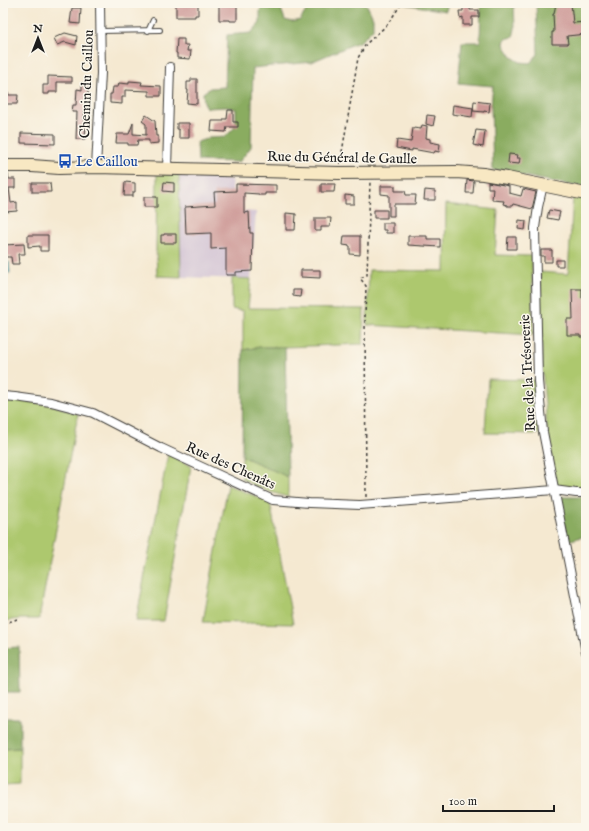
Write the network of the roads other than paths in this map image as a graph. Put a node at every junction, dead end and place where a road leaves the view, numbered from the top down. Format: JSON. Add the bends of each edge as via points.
{"nodes":[{"id":1,"x":100,"y":3,"type":"edge"},
{"id":2,"x":153,"y":20,"type":"dead end"},
{"id":3,"x":160,"y":30,"type":"dead end"},
{"id":4,"x":100,"y":31,"type":"junction"},
{"id":5,"x":148,"y":31,"type":"junction"},
{"id":6,"x":170,"y":67,"type":"dead end"},
{"id":7,"x":3,"y":166,"type":"edge"},
{"id":8,"x":96,"y":167,"type":"junction"},
{"id":9,"x":167,"y":169,"type":"junction"},
{"id":10,"x":543,"y":185,"type":"junction"},
{"id":11,"x":586,"y":194,"type":"edge"},
{"id":12,"x":3,"y":396,"type":"edge"},
{"id":13,"x":554,"y":490,"type":"junction"},
{"id":14,"x":586,"y":493,"type":"edge"},
{"id":15,"x":586,"y":652,"type":"edge"}],
"edges":[{"from":1,"to":4,"type":"street","name":"Chemin du Caillou"},
{"from":2,"to":5,"type":"lane"},
{"from":3,"to":5,"type":"lane"},
{"from":4,"to":5,"type":"lane"},
{"from":4,"to":8,"type":"street","name":"Chemin du Caillou","via":[[101,73]]},
{"from":6,"to":9,"type":"street"},
{"from":7,"to":8,"type":"main road","name":"Rue du Général de Gaulle"},
{"from":8,"to":9,"type":"main road","name":"Rue du Général de Gaulle"},
{"from":9,"to":10,"type":"main road","name":"Rue du Général de Gaulle","via":[[370,174],[456,172],[483,174]]},
{"from":10,"to":11,"type":"main road","name":"Rue du Général de Gaulle"},
{"from":10,"to":13,"type":"street","name":"Rue de la Trésorerie","via":[[535,228],[538,381],[543,432]]},
{"from":12,"to":13,"type":"street","name":"Rue des Chenâts","via":[[51,402],[93,413],[272,500],[366,505]]},
{"from":13,"to":14,"type":"street","name":"Rue des Chenâts"},
{"from":13,"to":15,"type":"street","name":"Rue de la Trésorerie"}]}
